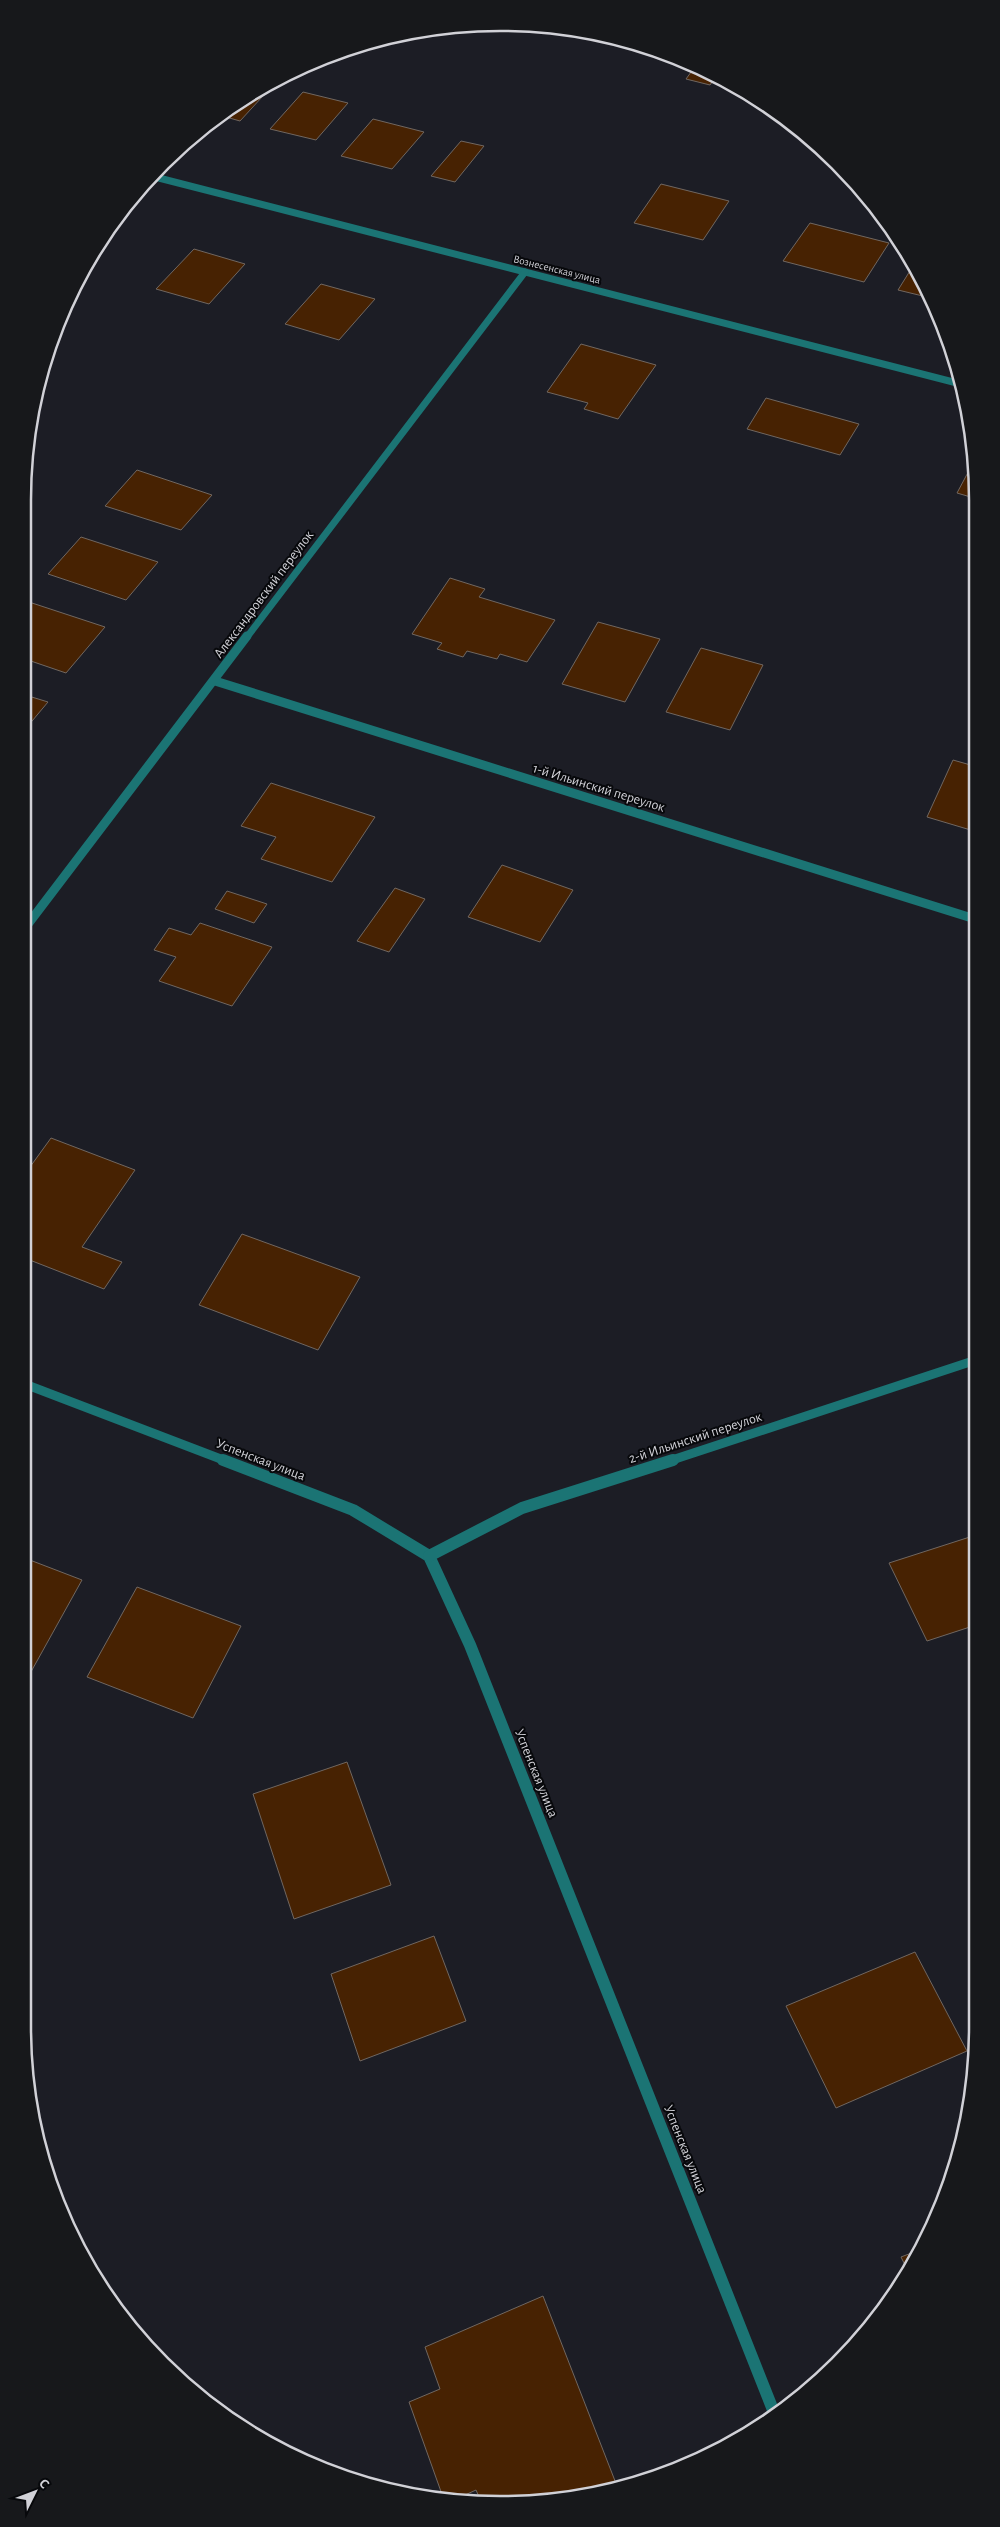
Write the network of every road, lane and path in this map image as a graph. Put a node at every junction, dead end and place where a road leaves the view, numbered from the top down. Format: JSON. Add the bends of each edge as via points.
{"nodes":[{"id":1,"x":160,"y":178,"type":"edge"},
{"id":2,"x":525,"y":272,"type":"junction"},
{"id":3,"x":954,"y":382,"type":"edge"},
{"id":4,"x":215,"y":681,"type":"junction"},
{"id":5,"x":969,"y":917,"type":"edge"},
{"id":6,"x":31,"y":920,"type":"edge"},
{"id":7,"x":969,"y":1362,"type":"edge"},
{"id":8,"x":31,"y":1386,"type":"edge"},
{"id":9,"x":429,"y":1556,"type":"junction"},
{"id":10,"x":772,"y":2408,"type":"edge"}],
"edges":[{"from":1,"to":2,"type":"street","name":"Вознесенская улица"},
{"from":2,"to":3,"type":"street","name":"Вознесенская улица"},
{"from":2,"to":4,"type":"street","name":"Александровский переулок"},
{"from":4,"to":5,"type":"street","name":"1-й Ильинский переулок"},
{"from":4,"to":6,"type":"street","name":"Александровский переулок"},
{"from":7,"to":9,"type":"street","name":"2-й Ильинский переулок","via":[[522,1508]]},
{"from":8,"to":9,"type":"street","name":"Успенская улица","via":[[353,1510]]},
{"from":9,"to":10,"type":"street","name":"Успенская улица","via":[[470,1644]]}]}
